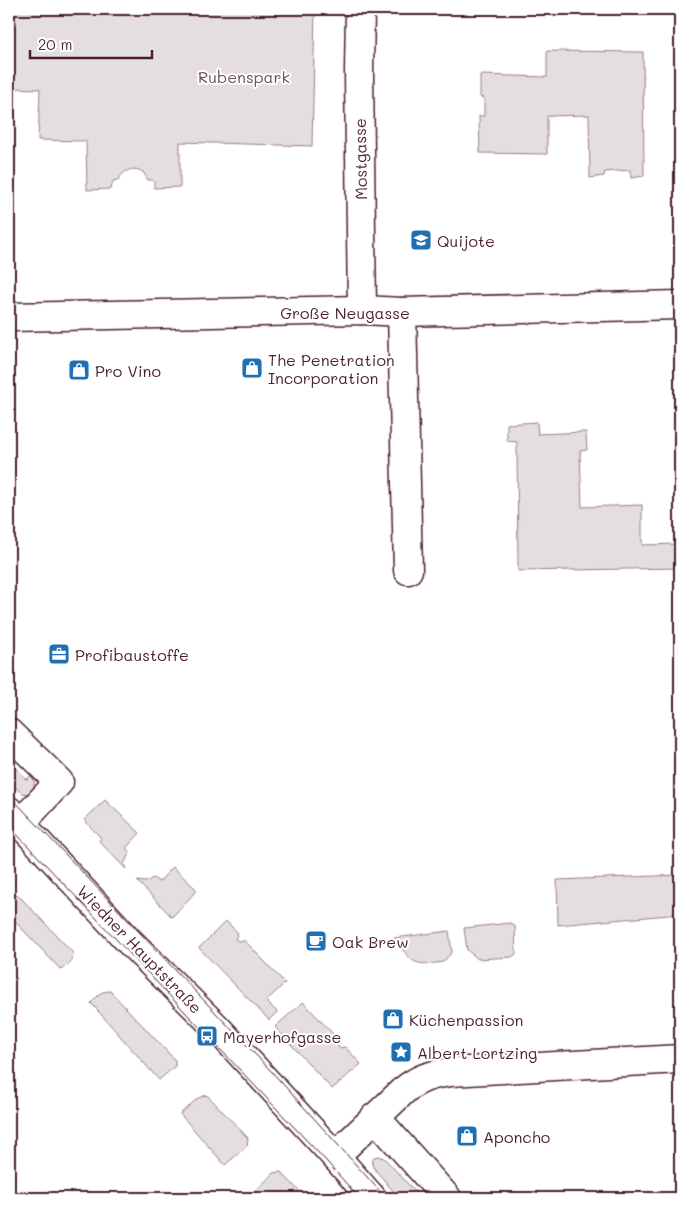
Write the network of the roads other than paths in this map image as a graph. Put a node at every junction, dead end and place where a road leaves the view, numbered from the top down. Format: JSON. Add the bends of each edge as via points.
{"nodes":[{"id":1,"x":360,"y":9,"type":"edge"},
{"id":2,"x":680,"y":305,"type":"edge"},
{"id":3,"x":362,"y":310,"type":"junction"},
{"id":4,"x":402,"y":312,"type":"junction"},
{"id":5,"x":9,"y":317,"type":"edge"},
{"id":6,"x":408,"y":570,"type":"dead end"},
{"id":7,"x":9,"y":733,"type":"edge"},
{"id":8,"x":15,"y":817,"type":"edge"},
{"id":9,"x":680,"y":1060,"type":"edge"},
{"id":10,"x":375,"y":1117,"type":"junction"},
{"id":11,"x":335,"y":1156,"type":"junction"},
{"id":12,"x":372,"y":1198,"type":"edge"},
{"id":13,"x":447,"y":1198,"type":"edge"}],
"edges":[{"from":1,"to":3,"type":"street","name":"Mostgasse"},
{"from":2,"to":4,"type":"street","name":"Große Neugasse"},
{"from":3,"to":4,"type":"street","name":"Große Neugasse"},
{"from":3,"to":5,"type":"street","name":"Große Neugasse"},
{"from":4,"to":6,"type":"street"},
{"from":7,"to":8,"type":"street","via":[[58,782]]},
{"from":8,"to":11,"type":"street","name":"Wiedner Hauptstraße"},
{"from":9,"to":10,"type":"street","via":[[439,1073],[414,1082]]},
{"from":10,"to":11,"type":"street"},
{"from":10,"to":13,"type":"street"},
{"from":11,"to":12,"type":"street","name":"Wiedner Hauptstraße"}]}
